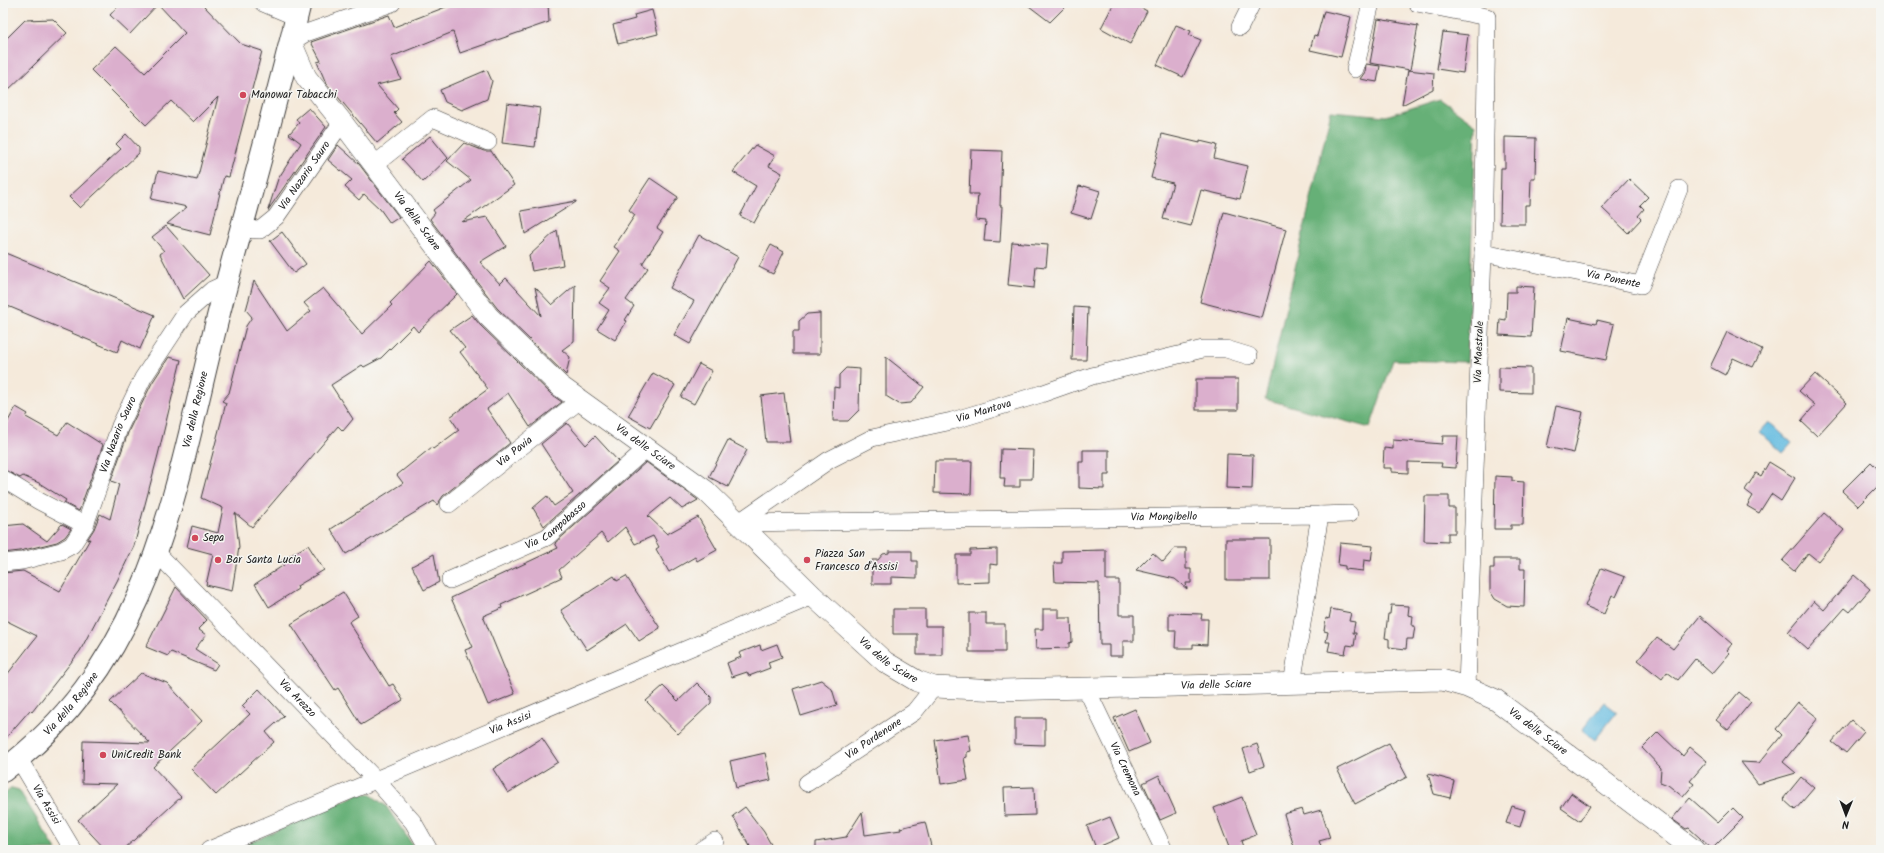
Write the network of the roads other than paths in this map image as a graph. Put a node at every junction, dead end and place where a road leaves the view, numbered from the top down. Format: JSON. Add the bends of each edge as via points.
{"nodes":[{"id":1,"x":263,"y":3,"type":"edge"},
{"id":2,"x":392,"y":3,"type":"edge"},
{"id":3,"x":1252,"y":3,"type":"edge"},
{"id":4,"x":1371,"y":3,"type":"edge"},
{"id":5,"x":1416,"y":3,"type":"edge"},
{"id":6,"x":298,"y":10,"type":"edge"},
{"id":7,"x":1240,"y":27,"type":"dead end"},
{"id":8,"x":291,"y":42,"type":"junction"},
{"id":9,"x":1355,"y":69,"type":"dead end"},
{"id":10,"x":342,"y":122,"type":"junction"},
{"id":11,"x":488,"y":142,"type":"dead end"},
{"id":12,"x":374,"y":165,"type":"junction"},
{"id":13,"x":1679,"y":189,"type":"dead end"},
{"id":14,"x":242,"y":229,"type":"junction"},
{"id":15,"x":1483,"y":253,"type":"junction"},
{"id":16,"x":227,"y":283,"type":"junction"},
{"id":17,"x":1249,"y":356,"type":"dead end"},
{"id":18,"x":580,"y":400,"type":"junction"},
{"id":19,"x":647,"y":448,"type":"junction"},
{"id":20,"x":3,"y":478,"type":"edge"},
{"id":21,"x":449,"y":504,"type":"dead end"},
{"id":22,"x":1349,"y":514,"type":"dead end"},
{"id":23,"x":1320,"y":515,"type":"junction"},
{"id":24,"x":84,"y":524,"type":"junction"},
{"id":25,"x":738,"y":524,"type":"junction"},
{"id":26,"x":157,"y":553,"type":"junction"},
{"id":27,"x":3,"y":563,"type":"edge"},
{"id":28,"x":450,"y":580,"type":"dead end"},
{"id":29,"x":813,"y":596,"type":"junction"},
{"id":30,"x":1292,"y":684,"type":"junction"},
{"id":31,"x":1467,"y":687,"type":"junction"},
{"id":32,"x":934,"y":688,"type":"junction"},
{"id":33,"x":1086,"y":688,"type":"junction"},
{"id":34,"x":11,"y":765,"type":"edge"},
{"id":35,"x":375,"y":779,"type":"junction"},
{"id":36,"x":807,"y":783,"type":"dead end"},
{"id":37,"x":715,"y":841,"type":"dead end"},
{"id":38,"x":73,"y":850,"type":"edge"},
{"id":39,"x":209,"y":850,"type":"edge"},
{"id":40,"x":429,"y":850,"type":"edge"},
{"id":41,"x":701,"y":850,"type":"edge"},
{"id":42,"x":1164,"y":850,"type":"edge"},
{"id":43,"x":1694,"y":850,"type":"edge"}],
"edges":[{"from":1,"to":6,"type":"street"},
{"from":2,"to":8,"type":"street","via":[[306,33]]},
{"from":3,"to":7,"type":"street"},
{"from":4,"to":9,"type":"street"},
{"from":5,"to":15,"type":"street","name":"Via Maestrale","via":[[1487,17]]},
{"from":6,"to":8,"type":"main road","name":"Via della Regione"},
{"from":8,"to":10,"type":"street","name":"Via delle Sciare","via":[[306,77]]},
{"from":8,"to":14,"type":"main road","name":"Via della Regione"},
{"from":10,"to":12,"type":"street","name":"Via delle Sciare"},
{"from":10,"to":14,"type":"street","name":"Via Nazario Sauro","via":[[276,217],[260,230]]},
{"from":11,"to":12,"type":"street","via":[[434,118]]},
{"from":12,"to":18,"type":"street","name":"Via delle Sciare","via":[[488,316],[560,386]]},
{"from":13,"to":15,"type":"street","name":"Via Ponente","via":[[1641,285]]},
{"from":14,"to":16,"type":"main road","name":"Via della Regione"},
{"from":15,"to":31,"type":"street","name":"Via Maestrale"},
{"from":16,"to":24,"type":"street","name":"Via Nazario Sauro","via":[[212,290],[186,313],[143,378],[120,426]]},
{"from":16,"to":26,"type":"main road","name":"Via della Regione","via":[[178,483]]},
{"from":17,"to":25,"type":"street","name":"Via Mantova","via":[[1226,349],[1203,349],[1092,376],[952,422],[872,438],[829,460]]},
{"from":18,"to":19,"type":"street","name":"Via delle Sciare"},
{"from":18,"to":21,"type":"street","name":"Via Pavia"},
{"from":19,"to":25,"type":"street","name":"Via delle Sciare","via":[[706,491]]},
{"from":19,"to":28,"type":"street","name":"Via Campobasso","via":[[547,537]]},
{"from":20,"to":24,"type":"street","via":[[39,501]]},
{"from":22,"to":23,"type":"street","name":"Via Mongibello"},
{"from":23,"to":25,"type":"street","name":"Via Mongibello"},
{"from":23,"to":30,"type":"street"},
{"from":24,"to":27,"type":"street","name":"Via Nazario Sauro","via":[[72,545],[61,551]]},
{"from":25,"to":29,"type":"street","name":"Via delle Sciare"},
{"from":26,"to":34,"type":"main road","name":"Via della Regione","via":[[127,622],[110,653],[65,712]]},
{"from":26,"to":35,"type":"street","name":"Via Arezzo"},
{"from":29,"to":32,"type":"street","name":"Via delle Sciare","via":[[885,662]]},
{"from":29,"to":35,"type":"street","name":"Via Assisi"},
{"from":30,"to":31,"type":"street","name":"Via delle Sciare","via":[[1442,680]]},
{"from":30,"to":33,"type":"street","name":"Via delle Sciare"},
{"from":31,"to":43,"type":"street","name":"Via delle Sciare","via":[[1496,700]]},
{"from":32,"to":33,"type":"street","name":"Via delle Sciare"},
{"from":32,"to":36,"type":"street","name":"Via Pordenone","via":[[914,712]]},
{"from":33,"to":42,"type":"street","name":"Via Cremona"},
{"from":34,"to":38,"type":"street","name":"Via Assisi"},
{"from":35,"to":39,"type":"street","name":"Via Assisi"},
{"from":35,"to":40,"type":"street","name":"Via Arezzo","via":[[413,822]]},
{"from":37,"to":41,"type":"street"}]}
